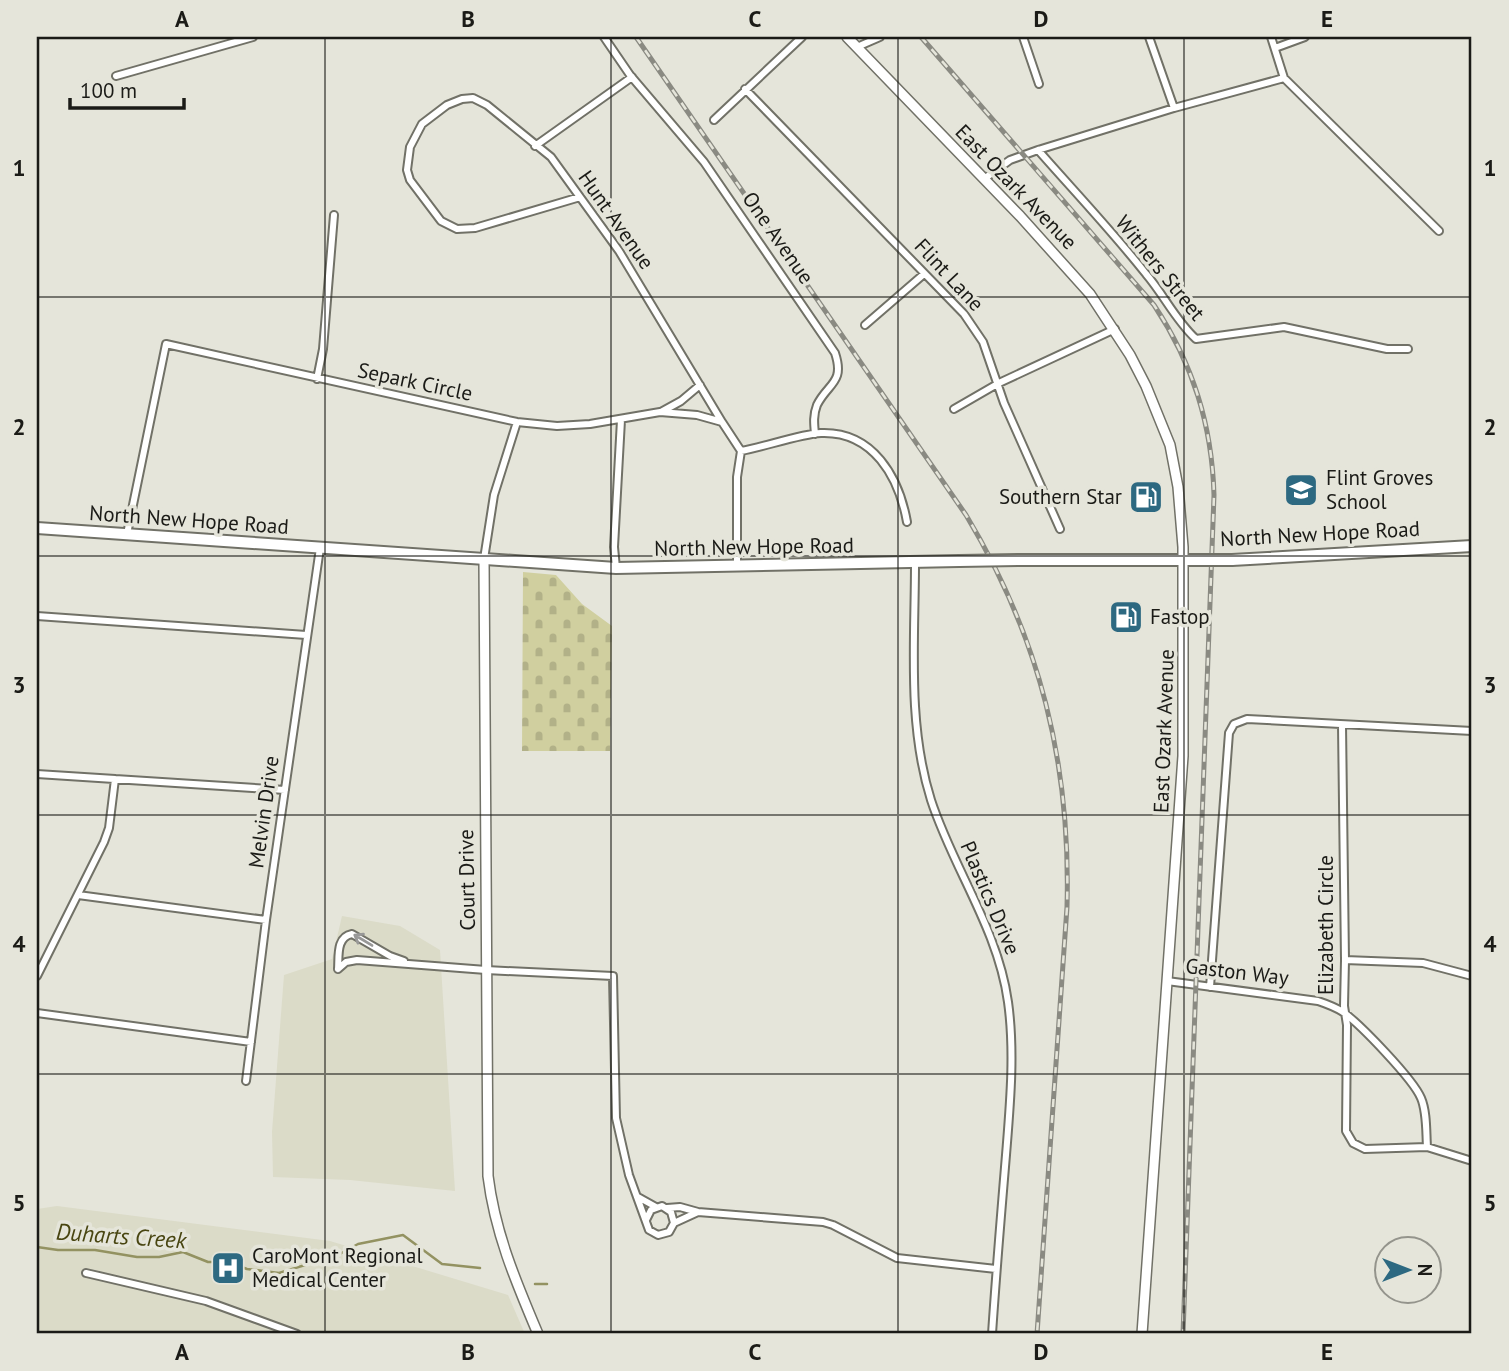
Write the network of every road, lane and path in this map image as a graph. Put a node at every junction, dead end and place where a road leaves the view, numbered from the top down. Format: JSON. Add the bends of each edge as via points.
{"nodes":[{"id":1,"x":253,"y":37,"type":"edge"},
{"id":2,"x":604,"y":37,"type":"edge"},
{"id":3,"x":802,"y":37,"type":"edge"},
{"id":4,"x":847,"y":37,"type":"edge"},
{"id":5,"x":880,"y":37,"type":"edge"},
{"id":6,"x":1023,"y":37,"type":"edge"},
{"id":7,"x":1149,"y":37,"type":"edge"},
{"id":8,"x":1271,"y":37,"type":"edge"},
{"id":9,"x":1305,"y":37,"type":"edge"},
{"id":10,"x":857,"y":47,"type":"junction"},
{"id":11,"x":1275,"y":48,"type":"junction"},
{"id":12,"x":116,"y":76,"type":"dead end"},
{"id":13,"x":632,"y":77,"type":"junction"},
{"id":14,"x":1284,"y":78,"type":"junction"},
{"id":15,"x":1039,"y":84,"type":"dead end"},
{"id":16,"x":745,"y":89,"type":"junction"},
{"id":17,"x":1174,"y":108,"type":"junction"},
{"id":18,"x":714,"y":120,"type":"dead end"},
{"id":19,"x":535,"y":146,"type":"junction"},
{"id":20,"x":1038,"y":150,"type":"junction"},
{"id":21,"x":984,"y":178,"type":"junction"},
{"id":22,"x":580,"y":197,"type":"junction"},
{"id":23,"x":334,"y":215,"type":"dead end"},
{"id":24,"x":1439,"y":231,"type":"dead end"},
{"id":25,"x":924,"y":274,"type":"junction"},
{"id":26,"x":865,"y":326,"type":"dead end"},
{"id":27,"x":1115,"y":329,"type":"junction"},
{"id":28,"x":1408,"y":349,"type":"dead end"},
{"id":29,"x":317,"y":379,"type":"junction"},
{"id":30,"x":999,"y":383,"type":"junction"},
{"id":31,"x":700,"y":385,"type":"junction"},
{"id":32,"x":954,"y":409,"type":"dead end"},
{"id":33,"x":660,"y":412,"type":"junction"},
{"id":34,"x":621,"y":420,"type":"junction"},
{"id":35,"x":517,"y":422,"type":"junction"},
{"id":36,"x":722,"y":422,"type":"junction"},
{"id":37,"x":815,"y":434,"type":"junction"},
{"id":38,"x":741,"y":451,"type":"junction"},
{"id":39,"x":907,"y":522,"type":"dead end"},
{"id":40,"x":37,"y":528,"type":"edge"},
{"id":41,"x":1060,"y":529,"type":"dead end"},
{"id":42,"x":127,"y":535,"type":"junction"},
{"id":43,"x":1472,"y":546,"type":"edge"},
{"id":44,"x":320,"y":548,"type":"junction"},
{"id":45,"x":484,"y":559,"type":"junction"},
{"id":46,"x":1183,"y":560,"type":"junction"},
{"id":47,"x":915,"y":563,"type":"junction"},
{"id":48,"x":737,"y":566,"type":"junction"},
{"id":49,"x":616,"y":568,"type":"junction"},
{"id":50,"x":37,"y":616,"type":"edge"},
{"id":51,"x":306,"y":635,"type":"junction"},
{"id":52,"x":1342,"y":725,"type":"junction"},
{"id":53,"x":1472,"y":731,"type":"edge"},
{"id":54,"x":37,"y":774,"type":"edge"},
{"id":55,"x":115,"y":779,"type":"junction"},
{"id":56,"x":285,"y":790,"type":"junction"},
{"id":57,"x":78,"y":895,"type":"junction"},
{"id":58,"x":266,"y":920,"type":"junction"},
{"id":59,"x":1345,"y":960,"type":"junction"},
{"id":60,"x":413,"y":964,"type":"junction"},
{"id":61,"x":486,"y":970,"type":"junction"},
{"id":62,"x":37,"y":976,"type":"edge"},
{"id":63,"x":1472,"y":976,"type":"edge"},
{"id":64,"x":1167,"y":981,"type":"junction"},
{"id":65,"x":1210,"y":986,"type":"junction"},
{"id":66,"x":37,"y":1013,"type":"edge"},
{"id":67,"x":1346,"y":1014,"type":"junction"},
{"id":68,"x":251,"y":1042,"type":"junction"},
{"id":69,"x":246,"y":1081,"type":"dead end"},
{"id":70,"x":1427,"y":1147,"type":"junction"},
{"id":71,"x":1472,"y":1161,"type":"edge"},
{"id":72,"x":638,"y":1197,"type":"junction"},
{"id":73,"x":656,"y":1207,"type":"junction"},
{"id":74,"x":667,"y":1209,"type":"junction"},
{"id":75,"x":698,"y":1212,"type":"junction"},
{"id":76,"x":646,"y":1220,"type":"junction"},
{"id":77,"x":674,"y":1223,"type":"junction"},
{"id":78,"x":996,"y":1269,"type":"junction"},
{"id":79,"x":86,"y":1273,"type":"dead end"},
{"id":80,"x":298,"y":1334,"type":"edge"},
{"id":81,"x":538,"y":1334,"type":"edge"},
{"id":82,"x":992,"y":1334,"type":"edge"},
{"id":83,"x":1142,"y":1334,"type":"edge"}],
"edges":[{"from":1,"to":12,"type":"street"},
{"from":2,"to":13,"type":"street","name":"One Avenue"},
{"from":3,"to":16,"type":"street"},
{"from":4,"to":10,"type":"main road","name":"East Ozark Avenue"},
{"from":5,"to":10,"type":"street"},
{"from":6,"to":15,"type":"street"},
{"from":7,"to":17,"type":"street"},
{"from":8,"to":11,"type":"street"},
{"from":9,"to":11,"type":"street"},
{"from":10,"to":21,"type":"main road","name":"East Ozark Avenue"},
{"from":11,"to":14,"type":"street"},
{"from":13,"to":19,"type":"street"},
{"from":13,"to":37,"type":"street","name":"One Avenue","via":[[704,162],[835,353],[838,370],[815,411]]},
{"from":14,"to":17,"type":"street"},
{"from":14,"to":24,"type":"street"},
{"from":16,"to":18,"type":"street"},
{"from":16,"to":25,"type":"street","name":"Flint Lane"},
{"from":17,"to":20,"type":"street"},
{"from":19,"to":22,"type":"street","name":"Hunt Avenue","via":[[551,157]]},
{"from":19,"to":22,"type":"street","name":"Hunt Avenue","via":[[487,105],[474,98],[462,99],[422,124],[410,147],[407,170],[441,221],[457,229],[475,228]]},
{"from":20,"to":21,"type":"street","via":[[1010,160]]},
{"from":20,"to":28,"type":"street","name":"Withers Street","via":[[1160,290],[1195,339],[1284,327],[1387,349]]},
{"from":21,"to":27,"type":"main road","name":"East Ozark Avenue","via":[[1069,269]]},
{"from":22,"to":31,"type":"street","name":"Hunt Avenue","via":[[619,251]]},
{"from":23,"to":29,"type":"street"},
{"from":25,"to":26,"type":"street"},
{"from":25,"to":30,"type":"street","name":"Flint Lane","via":[[976,330]]},
{"from":27,"to":30,"type":"street"},
{"from":27,"to":46,"type":"main road","name":"East Ozark Avenue","via":[[1146,386],[1170,445]]},
{"from":29,"to":35,"type":"street","name":"Separk Circle"},
{"from":29,"to":42,"type":"street","name":"Separk Circle","via":[[166,344]]},
{"from":30,"to":32,"type":"street"},
{"from":30,"to":41,"type":"street","name":"Flint Lane"},
{"from":31,"to":33,"type":"street","name":"Separk Circle"},
{"from":31,"to":36,"type":"street","name":"Hunt Avenue"},
{"from":33,"to":34,"type":"street","name":"Separk Circle"},
{"from":33,"to":36,"type":"street","name":"Separk Circle"},
{"from":34,"to":35,"type":"street","name":"Separk Circle","via":[[557,426]]},
{"from":34,"to":49,"type":"street"},
{"from":35,"to":45,"type":"street","name":"Court Drive","via":[[494,495]]},
{"from":36,"to":38,"type":"street"},
{"from":37,"to":38,"type":"street"},
{"from":37,"to":39,"type":"street","via":[[849,438],[878,456],[894,476]]},
{"from":38,"to":48,"type":"street"},
{"from":40,"to":42,"type":"main road","name":"North New Hope Road"},
{"from":42,"to":44,"type":"main road","name":"North New Hope Road"},
{"from":43,"to":46,"type":"main road","name":"North New Hope Road","bridge":true},
{"from":44,"to":45,"type":"main road","name":"North New Hope Road"},
{"from":44,"to":51,"type":"street","name":"Melvin Drive"},
{"from":45,"to":49,"type":"main road","name":"North New Hope Road"},
{"from":45,"to":61,"type":"main road","name":"Court Drive"},
{"from":46,"to":47,"type":"main road","name":"North New Hope Road","bridge":true},
{"from":46,"to":64,"type":"main road","name":"East Ozark Avenue","via":[[1183,756]]},
{"from":47,"to":48,"type":"main road","name":"North New Hope Road"},
{"from":47,"to":78,"type":"street","name":"Plastics Drive","via":[[914,700],[921,764],[939,824],[995,948],[1009,1003],[1010,1097]]},
{"from":48,"to":49,"type":"main road","name":"North New Hope Road"},
{"from":50,"to":51,"type":"street"},
{"from":51,"to":56,"type":"street","name":"Melvin Drive"},
{"from":52,"to":53,"type":"street"},
{"from":52,"to":59,"type":"street","name":"Elizabeth Circle"},
{"from":52,"to":65,"type":"street","via":[[1247,719],[1237,722],[1229,733]]},
{"from":54,"to":55,"type":"street"},
{"from":55,"to":56,"type":"street"},
{"from":55,"to":57,"type":"street","via":[[109,828]]},
{"from":56,"to":58,"type":"street","name":"Melvin Drive"},
{"from":57,"to":58,"type":"street"},
{"from":57,"to":62,"type":"street"},
{"from":58,"to":68,"type":"street","name":"Melvin Drive"},
{"from":59,"to":63,"type":"street","via":[[1423,963]]},
{"from":59,"to":67,"type":"street","name":"Elizabeth Circle"},
{"from":60,"to":60,"type":"street","one_way":true,"via":[[352,934],[341,941],[338,969],[346,961],[357,960]]},
{"from":60,"to":61,"type":"street"},
{"from":61,"to":72,"type":"street","via":[[613,976],[616,1118]]},
{"from":61,"to":81,"type":"main road","name":"Court Drive","via":[[486,1132],[491,1199],[506,1257]]},
{"from":64,"to":65,"type":"street","name":"Gaston Way"},
{"from":64,"to":83,"type":"main road","name":"East Ozark Avenue"},
{"from":65,"to":67,"type":"street","name":"Gaston Way","via":[[1318,1001]]},
{"from":66,"to":68,"type":"street"},
{"from":67,"to":70,"type":"street","name":"Gaston Way","via":[[1418,1091]]},
{"from":67,"to":70,"type":"street","name":"Elizabeth Circle","via":[[1345,1124],[1349,1137],[1365,1149]]},
{"from":68,"to":69,"type":"street","name":"Melvin Drive"},
{"from":70,"to":71,"type":"street"},
{"from":72,"to":73,"type":"street"},
{"from":72,"to":76,"type":"street"},
{"from":73,"to":74,"type":"street"},
{"from":73,"to":76,"type":"street"},
{"from":74,"to":75,"type":"street"},
{"from":74,"to":77,"type":"street"},
{"from":75,"to":77,"type":"street"},
{"from":75,"to":78,"type":"street","via":[[822,1222],[897,1258]]},
{"from":76,"to":77,"type":"street","via":[[649,1230],[658,1235],[669,1232]]},
{"from":78,"to":82,"type":"street","name":"Plastics Drive"},
{"from":79,"to":80,"type":"street","via":[[206,1301]]}]}
